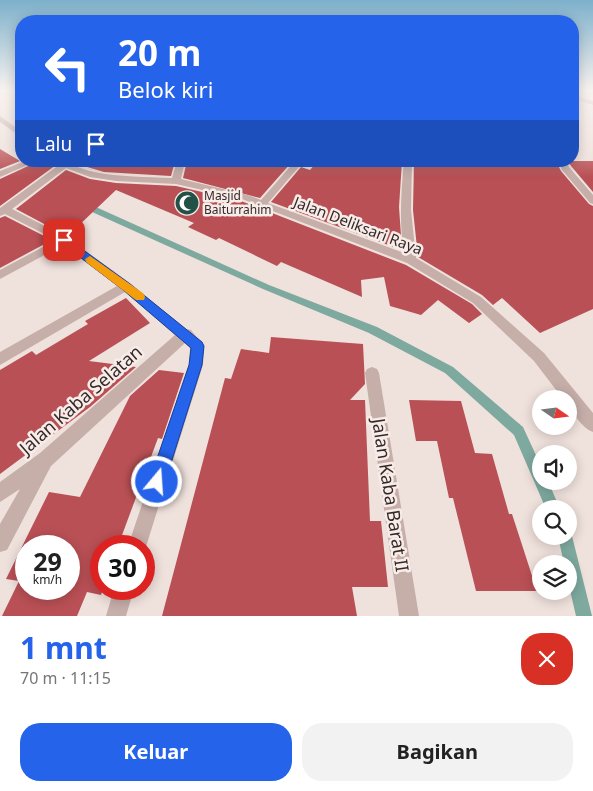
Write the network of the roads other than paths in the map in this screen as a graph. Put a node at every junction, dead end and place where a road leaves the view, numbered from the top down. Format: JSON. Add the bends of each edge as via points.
{"nodes":[{"id":1,"x":2,"y":120,"type":"edge"},
{"id":2,"x":15,"y":130,"type":"edge"},
{"id":3,"x":18,"y":167,"type":"edge"},
{"id":4,"x":55,"y":167,"type":"edge"},
{"id":5,"x":71,"y":167,"type":"edge"},
{"id":6,"x":180,"y":167,"type":"edge"},
{"id":7,"x":295,"y":167,"type":"edge"},
{"id":8,"x":407,"y":167,"type":"edge"},
{"id":9,"x":564,"y":167,"type":"edge"},
{"id":10,"x":0,"y":174,"type":"edge"},
{"id":11,"x":176,"y":181,"type":"junction"},
{"id":12,"x":593,"y":201,"type":"edge"},
{"id":13,"x":262,"y":204,"type":"junction"},
{"id":14,"x":3,"y":211,"type":"edge"},
{"id":15,"x":64,"y":240,"type":"junction"},
{"id":16,"x":411,"y":260,"type":"junction"},
{"id":17,"x":0,"y":275,"type":"edge"},
{"id":18,"x":126,"y":286,"type":"junction"},
{"id":19,"x":186,"y":334,"type":"junction"},
{"id":20,"x":0,"y":358,"type":"edge"},
{"id":21,"x":372,"y":373,"type":"dead end"},
{"id":22,"x":593,"y":425,"type":"edge"},
{"id":23,"x":46,"y":459,"type":"junction"},
{"id":24,"x":0,"y":493,"type":"edge"},
{"id":25,"x":141,"y":535,"type":"edge"},
{"id":26,"x":0,"y":543,"type":"edge"},
{"id":27,"x":121,"y":600,"type":"edge"},
{"id":28,"x":116,"y":616,"type":"edge"},
{"id":29,"x":409,"y":616,"type":"edge"}],
"edges":[{"from":1,"to":2,"type":"street"},
{"from":3,"to":10,"type":"street"},
{"from":4,"to":14,"type":"street"},
{"from":5,"to":11,"type":"street","name":"Jalan Deliksari Raya","via":[[116,178]]},
{"from":6,"to":11,"type":"street"},
{"from":7,"to":13,"type":"street"},
{"from":8,"to":16,"type":"street","via":[[404,199]]},
{"from":9,"to":12,"type":"street"},
{"from":11,"to":13,"type":"street","name":"Jalan Deliksari Raya"},
{"from":13,"to":16,"type":"street","name":"Jalan Deliksari Raya"},
{"from":14,"to":15,"type":"street"},
{"from":15,"to":17,"type":"street"},
{"from":15,"to":18,"type":"street"},
{"from":16,"to":22,"type":"street","name":"Jalan Deliksari Raya","via":[[476,300],[539,357]]},
{"from":18,"to":19,"type":"street"},
{"from":18,"to":20,"type":"street"},
{"from":19,"to":23,"type":"street","name":"Jalan Kaba Selatan"},
{"from":19,"to":25,"type":"street","via":[[198,346],[196,365]]},
{"from":21,"to":29,"type":"street","name":"Jalan Kaba Barat II"},
{"from":23,"to":24,"type":"street","name":"Jalan Kaba Selatan"},
{"from":23,"to":26,"type":"street"},
{"from":27,"to":28,"type":"street"}]}
